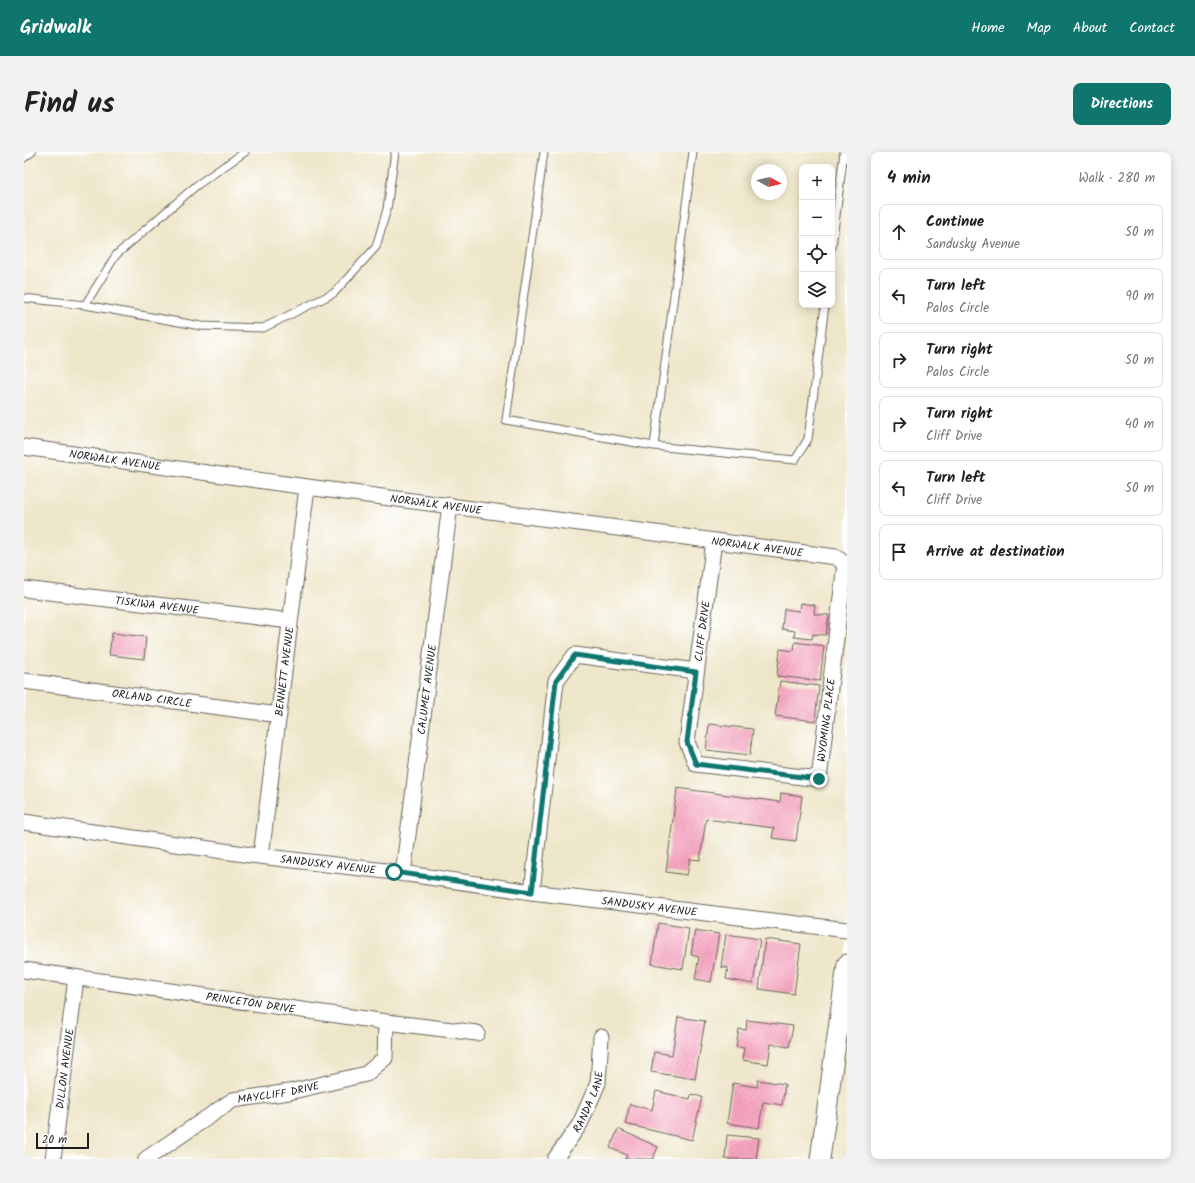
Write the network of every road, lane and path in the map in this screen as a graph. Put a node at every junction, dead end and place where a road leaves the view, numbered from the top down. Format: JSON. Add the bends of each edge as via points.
{"nodes":[{"id":1,"x":32,"y":152,"type":"edge"},
{"id":2,"x":245,"y":152,"type":"edge"},
{"id":3,"x":395,"y":152,"type":"edge"},
{"id":4,"x":544,"y":152,"type":"edge"},
{"id":5,"x":693,"y":152,"type":"edge"},
{"id":6,"x":844,"y":152,"type":"edge"},
{"id":7,"x":24,"y":158,"type":"edge"},
{"id":8,"x":833,"y":236,"type":"edge"},
{"id":9,"x":24,"y":298,"type":"edge"},
{"id":10,"x":85,"y":305,"type":"junction"},
{"id":11,"x":825,"y":308,"type":"edge"},
{"id":12,"x":654,"y":446,"type":"junction"},
{"id":13,"x":24,"y":447,"type":"edge"},
{"id":14,"x":307,"y":486,"type":"junction"},
{"id":15,"x":450,"y":505,"type":"junction"},
{"id":16,"x":714,"y":541,"type":"junction"},
{"id":17,"x":845,"y":564,"type":"joint"},
{"id":18,"x":24,"y":589,"type":"edge"},
{"id":19,"x":290,"y":621,"type":"junction"},
{"id":20,"x":696,"y":672,"type":"junction"},
{"id":21,"x":24,"y":681,"type":"edge"},
{"id":22,"x":279,"y":715,"type":"junction"},
{"id":23,"x":819,"y":779,"type":"joint"},
{"id":24,"x":24,"y":822,"type":"edge"},
{"id":25,"x":261,"y":856,"type":"junction"},
{"id":26,"x":403,"y":874,"type":"junction"},
{"id":27,"x":532,"y":892,"type":"junction"},
{"id":28,"x":847,"y":930,"type":"edge"},
{"id":29,"x":24,"y":970,"type":"edge"},
{"id":30,"x":846,"y":975,"type":"edge"},
{"id":31,"x":76,"y":978,"type":"junction"},
{"id":32,"x":386,"y":1022,"type":"junction"},
{"id":33,"x":477,"y":1033,"type":"dead end"},
{"id":34,"x":601,"y":1038,"type":"dead end"},
{"id":35,"x":53,"y":1159,"type":"edge"},
{"id":36,"x":146,"y":1159,"type":"edge"},
{"id":37,"x":555,"y":1159,"type":"edge"},
{"id":38,"x":820,"y":1159,"type":"edge"}],
"edges":[{"from":1,"to":7,"type":"lane"},
{"from":2,"to":10,"type":"lane","via":[[197,185],[116,255]]},
{"from":3,"to":10,"type":"lane","via":[[387,209],[376,247],[334,293],[327,297],[264,328],[201,326]]},
{"from":4,"to":12,"type":"lane","via":[[506,420]]},
{"from":5,"to":12,"type":"lane"},
{"from":6,"to":8,"type":"lane"},
{"from":9,"to":10,"type":"lane"},
{"from":11,"to":12,"type":"lane","via":[[808,439],[795,460]]},
{"from":13,"to":14,"type":"street","name":"NORWALK AVENUE"},
{"from":14,"to":15,"type":"street","name":"NORWALK AVENUE"},
{"from":14,"to":19,"type":"street","name":"BENNETT AVENUE"},
{"from":15,"to":16,"type":"street","name":"NORWALK AVENUE"},
{"from":15,"to":26,"type":"street","name":"CALUMET AVENUE"},
{"from":16,"to":17,"type":"street","name":"NORWALK AVENUE","via":[[836,556]]},
{"from":16,"to":20,"type":"street","name":"CLIFF DRIVE"},
{"from":17,"to":23,"type":"street","name":"WYOMING PLACE"},
{"from":18,"to":19,"type":"street","name":"TISKIWA AVENUE"},
{"from":19,"to":22,"type":"street","name":"BENNETT AVENUE"},
{"from":20,"to":23,"type":"street","name":"CLIFF DRIVE","via":[[687,742],[696,764]]},
{"from":20,"to":27,"type":"street","via":[[575,655],[556,681]]},
{"from":21,"to":22,"type":"street","name":"ORLAND CIRCLE"},
{"from":22,"to":25,"type":"street","name":"BENNETT AVENUE"},
{"from":24,"to":25,"type":"street","name":"SANDUSKY AVENUE"},
{"from":25,"to":26,"type":"street","name":"SANDUSKY AVENUE"},
{"from":26,"to":27,"type":"street","name":"SANDUSKY AVENUE"},
{"from":27,"to":28,"type":"street","name":"SANDUSKY AVENUE"},
{"from":29,"to":31,"type":"street","name":"PRINCETON DRIVE"},
{"from":30,"to":38,"type":"street"},
{"from":31,"to":32,"type":"street","name":"PRINCETON DRIVE"},
{"from":31,"to":35,"type":"street","name":"DILLON AVENUE"},
{"from":32,"to":33,"type":"street","name":"PRINCETON DRIVE"},
{"from":32,"to":36,"type":"street","name":"MAYCLIFF DRIVE","via":[[385,1058],[366,1074],[289,1092],[233,1100]]},
{"from":34,"to":37,"type":"street","name":"RANDA LANE","via":[[598,1083],[580,1124]]}]}
